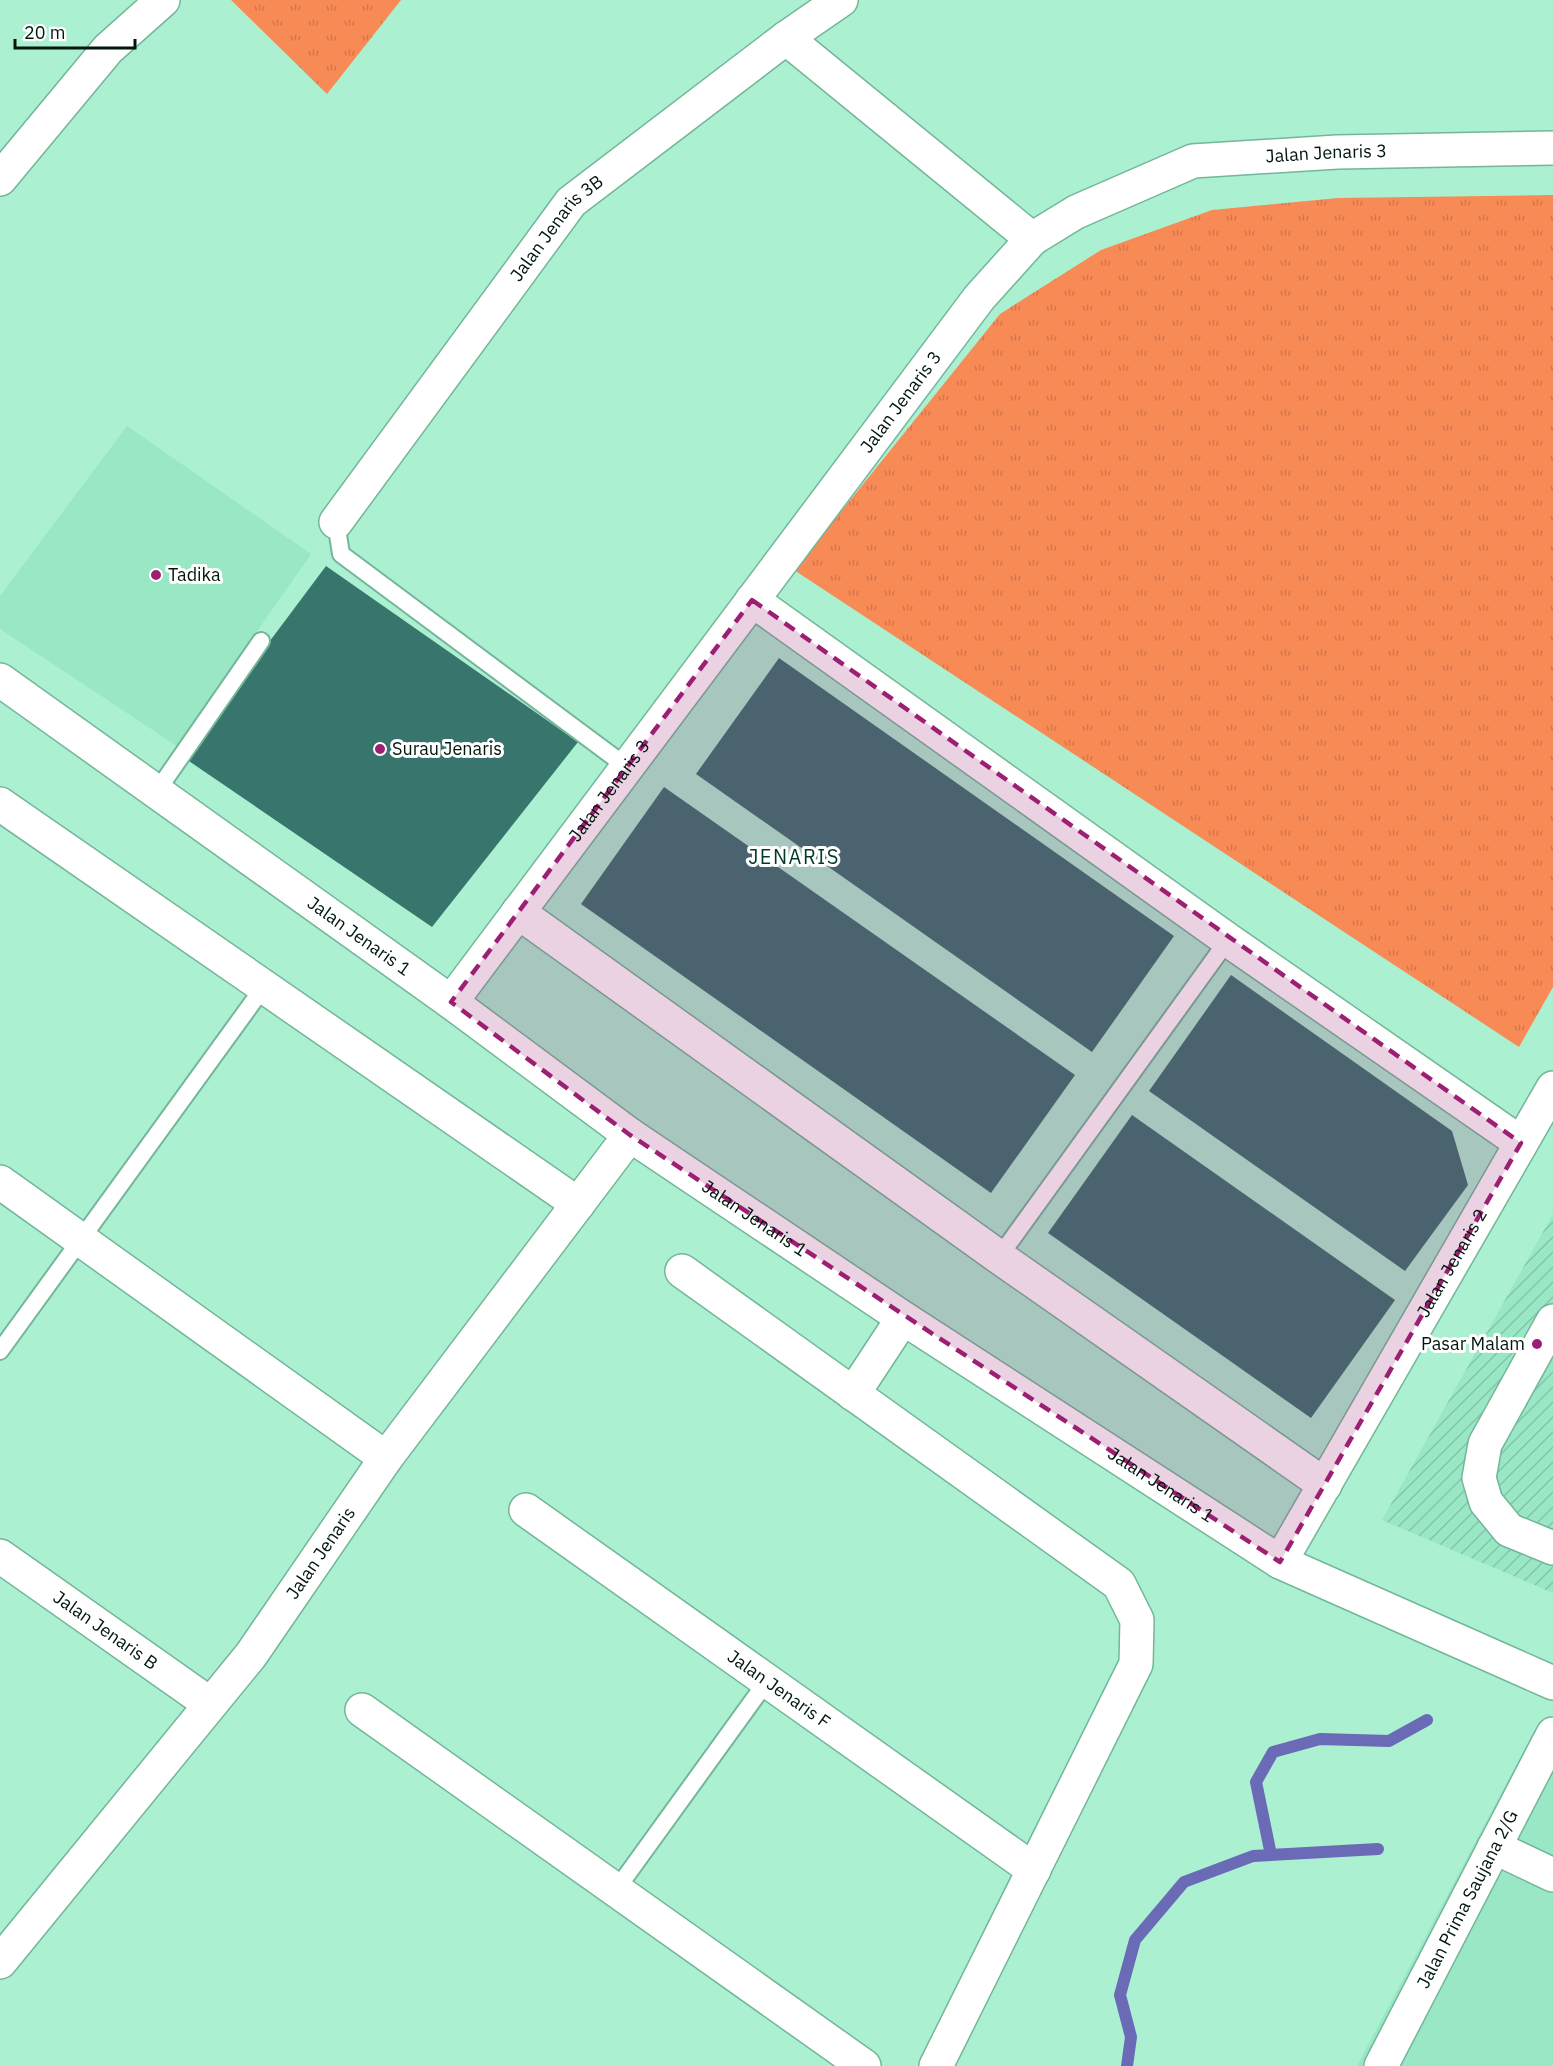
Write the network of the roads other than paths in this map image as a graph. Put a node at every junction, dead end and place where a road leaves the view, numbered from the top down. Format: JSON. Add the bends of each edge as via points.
{"nodes":[{"id":1,"x":163,"y":0,"type":"edge"},
{"id":2,"x":841,"y":0,"type":"edge"},
{"id":3,"x":786,"y":38,"type":"junction"},
{"id":4,"x":1553,"y":148,"type":"edge"},
{"id":5,"x":0,"y":179,"type":"edge"},
{"id":6,"x":1032,"y":239,"type":"junction"},
{"id":7,"x":336,"y":522,"type":"joint"},
{"id":8,"x":752,"y":600,"type":"junction"},
{"id":9,"x":261,"y":641,"type":"dead end"},
{"id":10,"x":0,"y":680,"type":"edge"},
{"id":11,"x":627,"y":767,"type":"junction"},
{"id":12,"x":157,"y":791,"type":"junction"},
{"id":13,"x":0,"y":804,"type":"edge"},
{"id":14,"x":519,"y":912,"type":"junction"},
{"id":15,"x":1228,"y":940,"type":"junction"},
{"id":16,"x":263,"y":988,"type":"junction"},
{"id":17,"x":451,"y":1002,"type":"junction"},
{"id":18,"x":1553,"y":1088,"type":"edge"},
{"id":19,"x":630,"y":1135,"type":"junction"},
{"id":20,"x":1521,"y":1143,"type":"junction"},
{"id":21,"x":0,"y":1182,"type":"edge"},
{"id":22,"x":578,"y":1204,"type":"junction"},
{"id":23,"x":81,"y":1239,"type":"junction"},
{"id":24,"x":999,"y":1257,"type":"junction"},
{"id":25,"x":682,"y":1271,"type":"dead end"},
{"id":26,"x":903,"y":1318,"type":"junction"},
{"id":27,"x":1553,"y":1322,"type":"edge"},
{"id":28,"x":0,"y":1351,"type":"edge"},
{"id":29,"x":853,"y":1394,"type":"junction"},
{"id":30,"x":386,"y":1458,"type":"junction"},
{"id":31,"x":1325,"y":1485,"type":"junction"},
{"id":32,"x":526,"y":1510,"type":"dead end"},
{"id":33,"x":1553,"y":1548,"type":"edge"},
{"id":34,"x":0,"y":1556,"type":"edge"},
{"id":35,"x":1280,"y":1562,"type":"junction"},
{"id":36,"x":767,"y":1681,"type":"junction"},
{"id":37,"x":1553,"y":1683,"type":"edge"},
{"id":38,"x":210,"y":1704,"type":"junction"},
{"id":39,"x":362,"y":1710,"type":"dead end"},
{"id":40,"x":1553,"y":1734,"type":"edge"},
{"id":41,"x":1494,"y":1847,"type":"junction"},
{"id":42,"x":1034,"y":1870,"type":"junction"},
{"id":43,"x":1553,"y":1875,"type":"edge"},
{"id":44,"x":616,"y":1890,"type":"junction"},
{"id":45,"x":4,"y":1952,"type":"edge"},
{"id":46,"x":864,"y":2066,"type":"edge"},
{"id":47,"x":936,"y":2066,"type":"edge"},
{"id":48,"x":1381,"y":2066,"type":"edge"}],
"edges":[{"from":1,"to":5,"type":"street","via":[[108,50]]},
{"from":2,"to":3,"type":"street","name":"Jalan Jenaris 3B"},
{"from":3,"to":6,"type":"street"},
{"from":3,"to":7,"type":"street","name":"Jalan Jenaris 3B","via":[[571,202]]},
{"from":4,"to":6,"type":"street","name":"Jalan Jenaris 3","via":[[1337,152],[1193,161],[1076,212]]},
{"from":6,"to":8,"type":"street","name":"Jalan Jenaris 3","via":[[979,298]]},
{"from":7,"to":11,"type":"lane","via":[[341,554]]},
{"from":8,"to":11,"type":"street","name":"Jalan Jenaris 3"},
{"from":8,"to":15,"type":"street"},
{"from":9,"to":12,"type":"lane"},
{"from":10,"to":12,"type":"street","name":"Jalan Jenaris 1"},
{"from":11,"to":14,"type":"street","name":"Jalan Jenaris 3"},
{"from":12,"to":17,"type":"street","name":"Jalan Jenaris 1"},
{"from":13,"to":16,"type":"street"},
{"from":14,"to":17,"type":"street","name":"Jalan Jenaris 3"},
{"from":14,"to":24,"type":"street"},
{"from":15,"to":20,"type":"street"},
{"from":15,"to":24,"type":"lane"},
{"from":16,"to":22,"type":"street"},
{"from":16,"to":23,"type":"lane"},
{"from":17,"to":19,"type":"street","name":"Jalan Jenaris 1"},
{"from":18,"to":20,"type":"street","name":"Jalan Jenaris 2"},
{"from":19,"to":22,"type":"street","name":"Jalan Jenaris"},
{"from":19,"to":26,"type":"street","name":"Jalan Jenaris 1"},
{"from":20,"to":31,"type":"street","name":"Jalan Jenaris 2"},
{"from":21,"to":23,"type":"street"},
{"from":22,"to":30,"type":"street","name":"Jalan Jenaris"},
{"from":23,"to":28,"type":"lane"},
{"from":23,"to":30,"type":"street"},
{"from":24,"to":31,"type":"street"},
{"from":25,"to":29,"type":"street"},
{"from":26,"to":29,"type":"street"},
{"from":26,"to":35,"type":"street","name":"Jalan Jenaris 1"},
{"from":27,"to":33,"type":"street","via":[[1485,1444],[1479,1478],[1486,1502],[1509,1530]]},
{"from":29,"to":42,"type":"street","via":[[1119,1584],[1137,1620],[1136,1664]]},
{"from":30,"to":38,"type":"street","name":"Jalan Jenaris","via":[[251,1655]]},
{"from":31,"to":35,"type":"street","name":"Jalan Jenaris 2"},
{"from":32,"to":36,"type":"street","name":"Jalan Jenaris F"},
{"from":34,"to":38,"type":"street","name":"Jalan Jenaris B"},
{"from":35,"to":37,"type":"street","name":"Jalan Jenaris 1"},
{"from":36,"to":42,"type":"street","name":"Jalan Jenaris F"},
{"from":36,"to":44,"type":"lane"},
{"from":38,"to":45,"type":"street","name":"Jalan Jenaris"},
{"from":39,"to":44,"type":"street"},
{"from":40,"to":41,"type":"street","name":"Jalan Prima Saujana 2/G"},
{"from":41,"to":43,"type":"street"},
{"from":41,"to":48,"type":"street","name":"Jalan Prima Saujana 2/G"},
{"from":42,"to":47,"type":"street"},
{"from":44,"to":46,"type":"street"}]}
